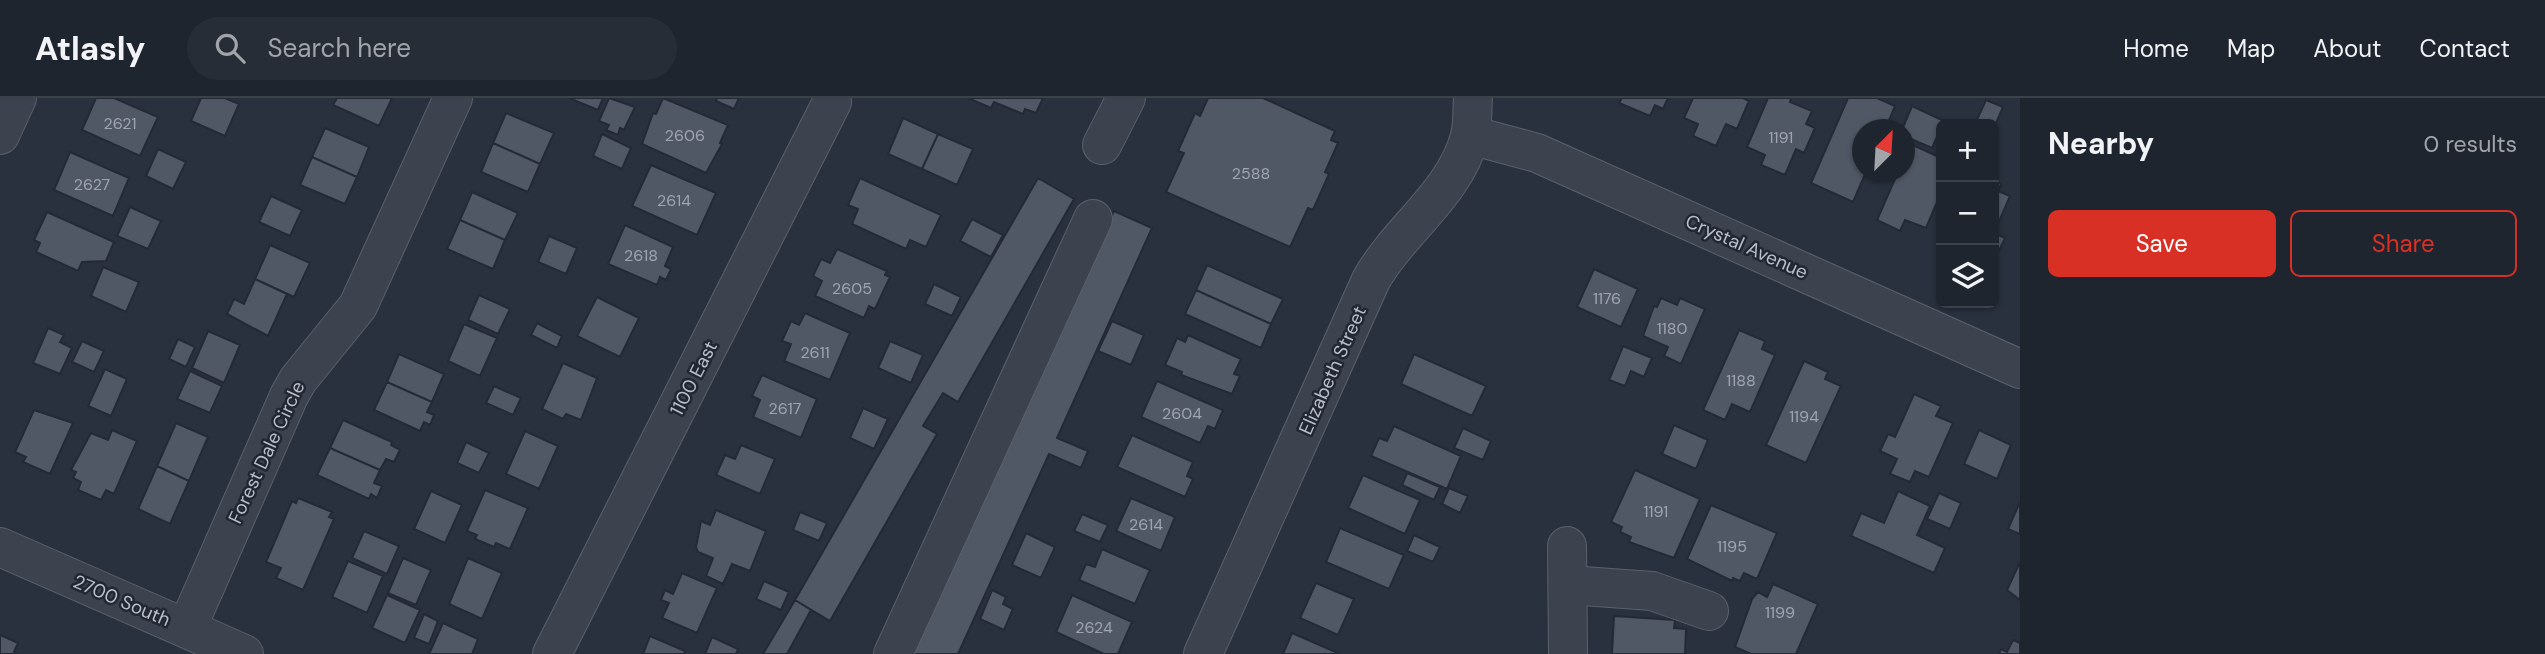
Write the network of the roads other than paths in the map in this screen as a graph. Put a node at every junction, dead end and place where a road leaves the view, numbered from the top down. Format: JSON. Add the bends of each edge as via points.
{"nodes":[{"id":1,"x":17,"y":98,"type":"edge"},
{"id":2,"x":453,"y":98,"type":"edge"},
{"id":3,"x":1126,"y":98,"type":"edge"},
{"id":4,"x":832,"y":102,"type":"dead end"},
{"id":5,"x":1472,"y":116,"type":"edge"},
{"id":6,"x":0,"y":135,"type":"edge"},
{"id":7,"x":1102,"y":145,"type":"dead end"},
{"id":8,"x":1093,"y":219,"type":"dead end"},
{"id":9,"x":2020,"y":369,"type":"edge"},
{"id":10,"x":1567,"y":546,"type":"dead end"},
{"id":11,"x":0,"y":547,"type":"edge"},
{"id":12,"x":1569,"y":585,"type":"junction"},
{"id":13,"x":1709,"y":611,"type":"dead end"},
{"id":14,"x":187,"y":628,"type":"junction"},
{"id":15,"x":244,"y":654,"type":"edge"},
{"id":16,"x":552,"y":654,"type":"edge"},
{"id":17,"x":893,"y":654,"type":"edge"},
{"id":18,"x":1203,"y":654,"type":"edge"},
{"id":19,"x":1568,"y":654,"type":"edge"}],
"edges":[{"from":1,"to":6,"type":"street"},
{"from":2,"to":14,"type":"street","name":"Forest Dale Circle","via":[[358,306],[289,396]]},
{"from":3,"to":7,"type":"street"},
{"from":4,"to":16,"type":"street","name":"1100 East"},
{"from":5,"to":9,"type":"street","name":"Crystal Avenue","via":[[1537,153]]},
{"from":5,"to":18,"type":"street","name":"Elizabeth Street","via":[[1449,181],[1371,280]]},
{"from":8,"to":17,"type":"street"},
{"from":10,"to":12,"type":"street"},
{"from":11,"to":14,"type":"street","name":"2700 South"},
{"from":12,"to":13,"type":"street","via":[[1664,593]]},
{"from":12,"to":19,"type":"street"},
{"from":14,"to":15,"type":"street","name":"2700 South"}]}
